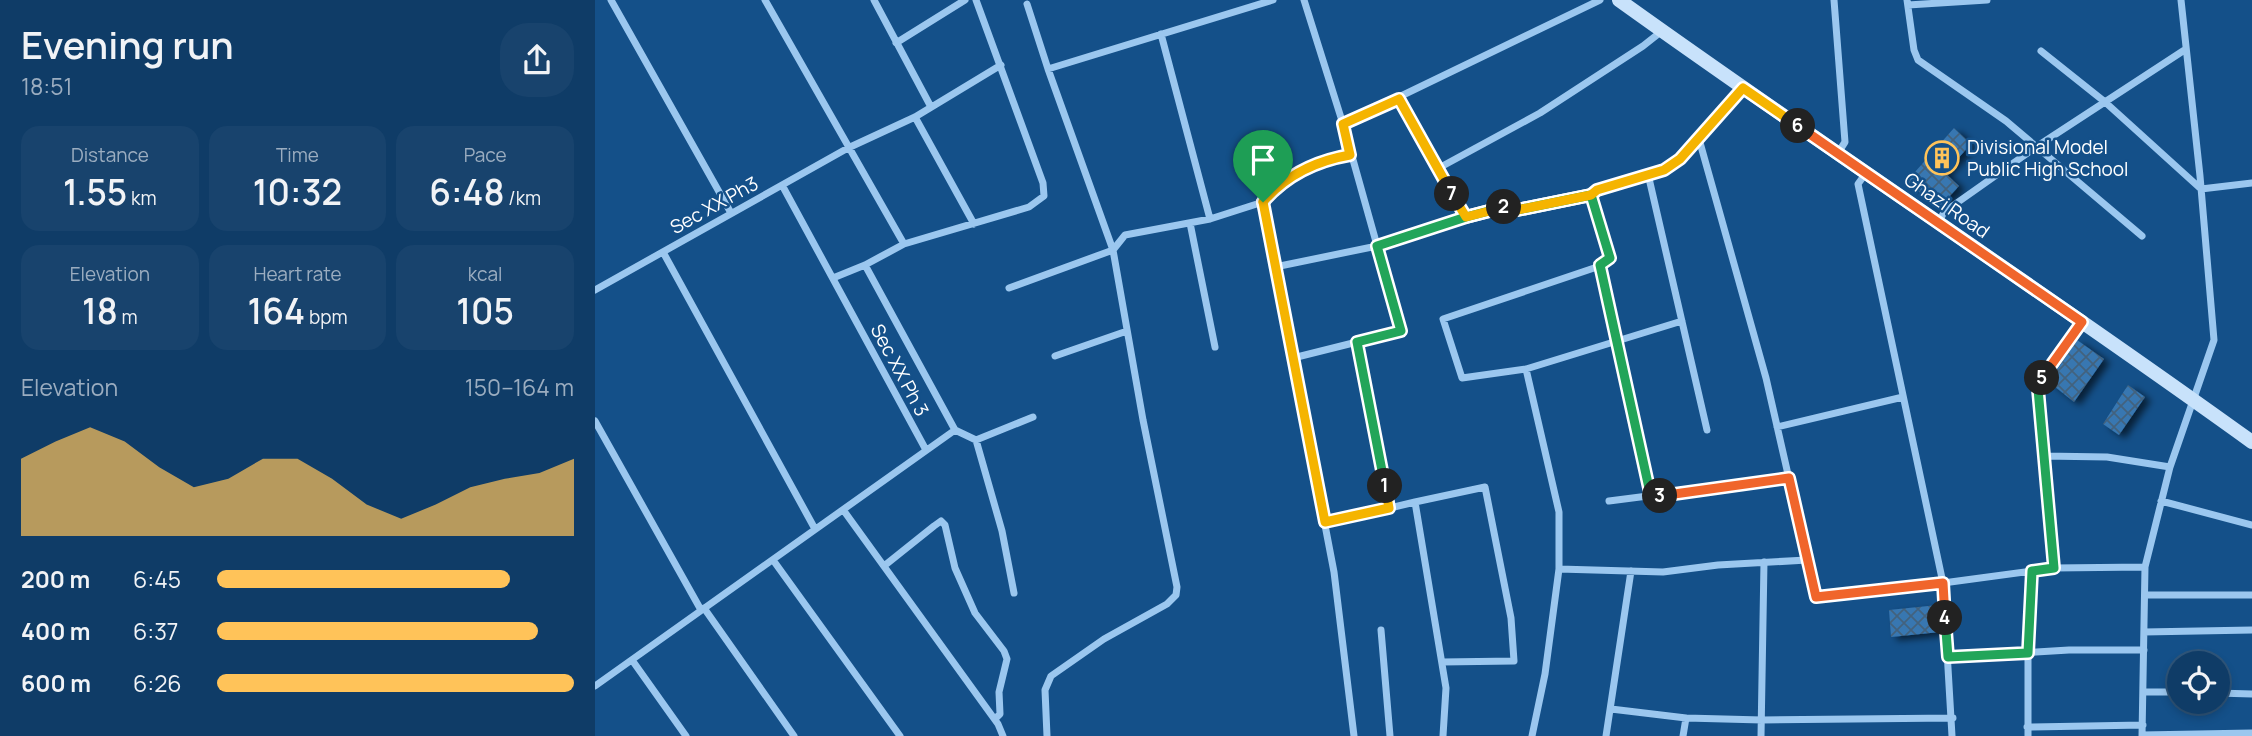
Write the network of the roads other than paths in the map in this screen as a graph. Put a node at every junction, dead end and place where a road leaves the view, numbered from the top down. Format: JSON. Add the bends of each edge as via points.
{"nodes":[{"id":1,"x":611,"y":0,"type":"edge"},
{"id":2,"x":765,"y":0,"type":"edge"},
{"id":3,"x":874,"y":0,"type":"edge"},
{"id":4,"x":965,"y":0,"type":"edge"},
{"id":5,"x":976,"y":0,"type":"edge"},
{"id":6,"x":1273,"y":0,"type":"edge"},
{"id":7,"x":1304,"y":0,"type":"edge"},
{"id":8,"x":1600,"y":0,"type":"edge"},
{"id":9,"x":1619,"y":0,"type":"edge"},
{"id":10,"x":1834,"y":0,"type":"edge"},
{"id":11,"x":1987,"y":0,"type":"edge"},
{"id":12,"x":2181,"y":0,"type":"edge"},
{"id":13,"x":1908,"y":3,"type":"edge"},
{"id":14,"x":1027,"y":4,"type":"dead end"},
{"id":15,"x":1662,"y":31,"type":"junction"},
{"id":16,"x":1161,"y":34,"type":"junction"},
{"id":17,"x":896,"y":43,"type":"junction"},
{"id":18,"x":2186,"y":49,"type":"junction"},
{"id":19,"x":2041,"y":51,"type":"dead end"},
{"id":20,"x":1001,"y":65,"type":"junction"},
{"id":21,"x":1048,"y":69,"type":"junction"},
{"id":22,"x":1743,"y":88,"type":"junction"},
{"id":23,"x":1399,"y":99,"type":"junction"},
{"id":24,"x":2105,"y":102,"type":"junction"},
{"id":25,"x":931,"y":107,"type":"junction"},
{"id":26,"x":915,"y":117,"type":"junction"},
{"id":27,"x":1343,"y":124,"type":"junction"},
{"id":28,"x":1699,"y":139,"type":"junction"},
{"id":29,"x":2036,"y":147,"type":"junction"},
{"id":30,"x":848,"y":148,"type":"junction"},
{"id":31,"x":1838,"y":153,"type":"junction"},
{"id":32,"x":1350,"y":155,"type":"junction"},
{"id":33,"x":1437,"y":169,"type":"junction"},
{"id":34,"x":1866,"y":172,"type":"junction"},
{"id":35,"x":1648,"y":174,"type":"junction"},
{"id":36,"x":2252,"y":183,"type":"edge"},
{"id":37,"x":782,"y":185,"type":"junction"},
{"id":38,"x":2201,"y":189,"type":"junction"},
{"id":39,"x":1591,"y":195,"type":"junction"},
{"id":40,"x":1263,"y":202,"type":"junction"},
{"id":41,"x":731,"y":213,"type":"junction"},
{"id":42,"x":1466,"y":217,"type":"junction"},
{"id":43,"x":1210,"y":219,"type":"junction"},
{"id":44,"x":1939,"y":222,"type":"junction"},
{"id":45,"x":1190,"y":223,"type":"junction"},
{"id":46,"x":974,"y":224,"type":"junction"},
{"id":47,"x":2142,"y":236,"type":"dead end"},
{"id":48,"x":904,"y":244,"type":"junction"},
{"id":49,"x":1377,"y":246,"type":"junction"},
{"id":50,"x":1112,"y":250,"type":"junction"},
{"id":51,"x":663,"y":252,"type":"junction"},
{"id":52,"x":865,"y":265,"type":"junction"},
{"id":53,"x":1600,"y":265,"type":"junction"},
{"id":54,"x":1275,"y":267,"type":"junction"},
{"id":55,"x":833,"y":278,"type":"junction"},
{"id":56,"x":1009,"y":288,"type":"dead end"},
{"id":57,"x":595,"y":290,"type":"edge"},
{"id":58,"x":1682,"y":321,"type":"junction"},
{"id":59,"x":2082,"y":322,"type":"junction"},
{"id":60,"x":1127,"y":331,"type":"junction"},
{"id":61,"x":1618,"y":340,"type":"junction"},
{"id":62,"x":1357,"y":342,"type":"junction"},
{"id":63,"x":1215,"y":347,"type":"dead end"},
{"id":64,"x":1055,"y":355,"type":"dead end"},
{"id":65,"x":1293,"y":358,"type":"junction"},
{"id":66,"x":1526,"y":369,"type":"junction"},
{"id":67,"x":1903,"y":397,"type":"junction"},
{"id":68,"x":2192,"y":398,"type":"junction"},
{"id":69,"x":1033,"y":417,"type":"dead end"},
{"id":70,"x":595,"y":421,"type":"edge"},
{"id":71,"x":1777,"y":427,"type":"junction"},
{"id":72,"x":955,"y":430,"type":"junction"},
{"id":73,"x":1707,"y":430,"type":"dead end"},
{"id":74,"x":976,"y":440,"type":"junction"},
{"id":75,"x":2252,"y":442,"type":"edge"},
{"id":76,"x":926,"y":450,"type":"junction"},
{"id":77,"x":2044,"y":456,"type":"junction"},
{"id":78,"x":2170,"y":467,"type":"junction"},
{"id":79,"x":1789,"y":478,"type":"junction"},
{"id":80,"x":1651,"y":497,"type":"junction"},
{"id":81,"x":1609,"y":501,"type":"dead end"},
{"id":82,"x":2161,"y":501,"type":"junction"},
{"id":83,"x":1415,"y":502,"type":"junction"},
{"id":84,"x":1389,"y":508,"type":"junction"},
{"id":85,"x":844,"y":511,"type":"junction"},
{"id":86,"x":1325,"y":522,"type":"junction"},
{"id":87,"x":2252,"y":525,"type":"edge"},
{"id":88,"x":815,"y":529,"type":"junction"},
{"id":89,"x":773,"y":560,"type":"junction"},
{"id":90,"x":1807,"y":560,"type":"junction"},
{"id":91,"x":1764,"y":562,"type":"junction"},
{"id":92,"x":884,"y":566,"type":"junction"},
{"id":93,"x":2145,"y":567,"type":"junction"},
{"id":94,"x":2054,"y":568,"type":"junction"},
{"id":95,"x":1559,"y":569,"type":"junction"},
{"id":96,"x":1631,"y":571,"type":"junction"},
{"id":97,"x":2032,"y":571,"type":"junction"},
{"id":98,"x":1943,"y":583,"type":"junction"},
{"id":99,"x":1014,"y":593,"type":"dead end"},
{"id":100,"x":2144,"y":595,"type":"junction"},
{"id":101,"x":2252,"y":595,"type":"edge"},
{"id":102,"x":703,"y":609,"type":"junction"},
{"id":103,"x":1381,"y":630,"type":"dead end"},
{"id":104,"x":2252,"y":630,"type":"edge"},
{"id":105,"x":2144,"y":632,"type":"junction"},
{"id":106,"x":2144,"y":650,"type":"junction"},
{"id":107,"x":2028,"y":653,"type":"junction"},
{"id":108,"x":1948,"y":657,"type":"junction"},
{"id":109,"x":632,"y":660,"type":"junction"},
{"id":110,"x":1442,"y":662,"type":"junction"},
{"id":111,"x":595,"y":686,"type":"edge"},
{"id":112,"x":2144,"y":692,"type":"junction"},
{"id":113,"x":2167,"y":692,"type":"edge"},
{"id":114,"x":2230,"y":693,"type":"edge"},
{"id":115,"x":2252,"y":694,"type":"edge"},
{"id":116,"x":1611,"y":709,"type":"junction"},
{"id":117,"x":1686,"y":718,"type":"junction"},
{"id":118,"x":1953,"y":718,"type":"junction"},
{"id":119,"x":995,"y":719,"type":"junction"},
{"id":120,"x":1762,"y":720,"type":"junction"},
{"id":121,"x":2143,"y":724,"type":"junction"},
{"id":122,"x":2028,"y":732,"type":"edge"},
{"id":123,"x":2252,"y":733,"type":"edge"},
{"id":124,"x":2143,"y":735,"type":"edge"},
{"id":125,"x":686,"y":736,"type":"edge"},
{"id":126,"x":794,"y":736,"type":"edge"},
{"id":127,"x":900,"y":736,"type":"edge"},
{"id":128,"x":1003,"y":736,"type":"edge"},
{"id":129,"x":1048,"y":736,"type":"edge"},
{"id":130,"x":1354,"y":736,"type":"edge"},
{"id":131,"x":1390,"y":736,"type":"edge"},
{"id":132,"x":1443,"y":736,"type":"edge"},
{"id":133,"x":1532,"y":736,"type":"edge"},
{"id":134,"x":1606,"y":736,"type":"edge"},
{"id":135,"x":1683,"y":736,"type":"edge"},
{"id":136,"x":1761,"y":736,"type":"edge"},
{"id":137,"x":1952,"y":736,"type":"edge"}],
"edges":[{"from":1,"to":41,"type":"street"},
{"from":2,"to":30,"type":"street"},
{"from":3,"to":17,"type":"street"},
{"from":4,"to":17,"type":"street"},
{"from":5,"to":20,"type":"street"},
{"from":6,"to":16,"type":"street"},
{"from":7,"to":27,"type":"street"},
{"from":8,"to":23,"type":"street"},
{"from":9,"to":15,"type":"main road","name":"Ghazi Road"},
{"from":10,"to":31,"type":"street","via":[[1845,142]]},
{"from":11,"to":13,"type":"street"},
{"from":12,"to":18,"type":"street"},
{"from":13,"to":29,"type":"street","via":[[1918,60]]},
{"from":14,"to":21,"type":"street"},
{"from":15,"to":22,"type":"main road","name":"Ghazi Road"},
{"from":15,"to":33,"type":"street","via":[[1551,106]]},
{"from":16,"to":21,"type":"street"},
{"from":16,"to":43,"type":"street"},
{"from":17,"to":25,"type":"street"},
{"from":18,"to":24,"type":"street"},
{"from":18,"to":38,"type":"street"},
{"from":19,"to":24,"type":"street"},
{"from":20,"to":25,"type":"street","name":"Sec XX Ph3"},
{"from":20,"to":46,"type":"street","via":[[1044,183],[1044,196],[1029,207]]},
{"from":21,"to":50,"type":"street"},
{"from":22,"to":28,"type":"street"},
{"from":22,"to":31,"type":"main road","name":"Ghazi Road"},
{"from":23,"to":27,"type":"street"},
{"from":23,"to":33,"type":"street"},
{"from":24,"to":29,"type":"street"},
{"from":24,"to":38,"type":"street"},
{"from":25,"to":26,"type":"street","name":"Sec XX Ph3"},
{"from":26,"to":30,"type":"street","name":"Sec XX Ph3"},
{"from":26,"to":46,"type":"street"},
{"from":27,"to":32,"type":"street"},
{"from":28,"to":35,"type":"street","via":[[1664,170]]},
{"from":28,"to":71,"type":"street"},
{"from":29,"to":44,"type":"street","via":[[1944,212]]},
{"from":29,"to":47,"type":"street"},
{"from":30,"to":37,"type":"street","name":"Sec XX Ph3"},
{"from":30,"to":48,"type":"street"},
{"from":31,"to":34,"type":"main road","name":"Ghazi Road"},
{"from":32,"to":40,"type":"street","via":[[1299,170]]},
{"from":32,"to":49,"type":"street"},
{"from":33,"to":42,"type":"street"},
{"from":34,"to":44,"type":"main road","name":"Ghazi Road"},
{"from":34,"to":67,"type":"street","via":[[1858,184]]},
{"from":35,"to":39,"type":"street"},
{"from":35,"to":58,"type":"street"},
{"from":36,"to":38,"type":"street"},
{"from":37,"to":41,"type":"street","name":"Sec XX Ph3"},
{"from":37,"to":55,"type":"street","name":"Sec XX Ph 3"},
{"from":38,"to":68,"type":"street","via":[[2214,340]]},
{"from":39,"to":42,"type":"street"},
{"from":39,"to":53,"type":"street","via":[[1610,258]]},
{"from":40,"to":43,"type":"street"},
{"from":40,"to":54,"type":"street"},
{"from":41,"to":51,"type":"street","name":"Sec XX Ph3"},
{"from":42,"to":49,"type":"street"},
{"from":43,"to":45,"type":"street"},
{"from":44,"to":59,"type":"main road","name":"Ghazi Road"},
{"from":45,"to":50,"type":"street","via":[[1125,236]]},
{"from":45,"to":63,"type":"street"},
{"from":46,"to":48,"type":"street"},
{"from":48,"to":52,"type":"street"},
{"from":49,"to":54,"type":"street"},
{"from":49,"to":62,"type":"street","via":[[1401,331]]},
{"from":50,"to":56,"type":"street"},
{"from":50,"to":60,"type":"street"},
{"from":51,"to":57,"type":"street","name":"Sec XX Ph3"},
{"from":51,"to":88,"type":"street"},
{"from":52,"to":55,"type":"street"},
{"from":52,"to":72,"type":"street"},
{"from":53,"to":61,"type":"street"},
{"from":53,"to":66,"type":"street","via":[[1444,319],[1462,378]]},
{"from":54,"to":65,"type":"street"},
{"from":55,"to":76,"type":"street","name":"Sec XX Ph 3"},
{"from":58,"to":61,"type":"street"},
{"from":58,"to":73,"type":"street"},
{"from":59,"to":68,"type":"main road","name":"Ghazi Road"},
{"from":59,"to":77,"type":"street","via":[[2038,389]]},
{"from":60,"to":64,"type":"street"},
{"from":60,"to":129,"type":"street","via":[[1176,595],[1051,676],[1045,690]]},
{"from":61,"to":66,"type":"street"},
{"from":61,"to":80,"type":"street"},
{"from":62,"to":65,"type":"street"},
{"from":62,"to":84,"type":"street"},
{"from":65,"to":86,"type":"street"},
{"from":66,"to":95,"type":"street","via":[[1559,512]]},
{"from":67,"to":71,"type":"street"},
{"from":67,"to":98,"type":"street"},
{"from":68,"to":75,"type":"main road","name":"Ghazi Road"},
{"from":68,"to":78,"type":"street"},
{"from":69,"to":74,"type":"street"},
{"from":70,"to":102,"type":"street"},
{"from":71,"to":79,"type":"street"},
{"from":72,"to":74,"type":"street"},
{"from":72,"to":76,"type":"street"},
{"from":74,"to":99,"type":"street"},
{"from":76,"to":85,"type":"street"},
{"from":77,"to":78,"type":"street","via":[[2107,457]]},
{"from":77,"to":94,"type":"street"},
{"from":78,"to":82,"type":"street"},
{"from":79,"to":80,"type":"street"},
{"from":79,"to":90,"type":"street"},
{"from":80,"to":81,"type":"street"},
{"from":82,"to":87,"type":"street"},
{"from":82,"to":93,"type":"street"},
{"from":83,"to":84,"type":"street"},
{"from":83,"to":110,"type":"street"},
{"from":83,"to":110,"type":"street","via":[[1485,487],[1511,618],[1514,661]]},
{"from":84,"to":86,"type":"street"},
{"from":85,"to":88,"type":"street"},
{"from":85,"to":92,"type":"street"},
{"from":86,"to":130,"type":"street"},
{"from":88,"to":89,"type":"street"},
{"from":89,"to":102,"type":"street"},
{"from":89,"to":127,"type":"street"},
{"from":90,"to":91,"type":"street"},
{"from":90,"to":98,"type":"street","via":[[1816,597]]},
{"from":91,"to":96,"type":"street"},
{"from":91,"to":120,"type":"street"},
{"from":92,"to":119,"type":"street"},
{"from":92,"to":119,"type":"street","via":[[941,521],[945,526],[955,568],[975,613],[1007,659],[999,692],[1000,714]]},
{"from":93,"to":94,"type":"street"},
{"from":93,"to":100,"type":"street"},
{"from":94,"to":97,"type":"street"},
{"from":95,"to":96,"type":"street"},
{"from":95,"to":133,"type":"street"},
{"from":96,"to":116,"type":"street"},
{"from":97,"to":98,"type":"street"},
{"from":97,"to":107,"type":"street"},
{"from":98,"to":108,"type":"street"},
{"from":100,"to":101,"type":"street"},
{"from":100,"to":105,"type":"street"},
{"from":102,"to":109,"type":"street"},
{"from":102,"to":126,"type":"street"},
{"from":103,"to":131,"type":"street"},
{"from":104,"to":105,"type":"street"},
{"from":105,"to":106,"type":"street"},
{"from":106,"to":107,"type":"street"},
{"from":106,"to":112,"type":"street"},
{"from":107,"to":108,"type":"street"},
{"from":107,"to":122,"type":"street"},
{"from":108,"to":118,"type":"street"},
{"from":109,"to":111,"type":"street"},
{"from":109,"to":125,"type":"street"},
{"from":110,"to":132,"type":"street","via":[[1447,688]]},
{"from":112,"to":113,"type":"street"},
{"from":112,"to":121,"type":"street"},
{"from":114,"to":115,"type":"street"},
{"from":116,"to":117,"type":"street"},
{"from":116,"to":134,"type":"street"},
{"from":117,"to":120,"type":"street"},
{"from":117,"to":135,"type":"street"},
{"from":118,"to":120,"type":"street"},
{"from":118,"to":137,"type":"street"},
{"from":119,"to":128,"type":"street"},
{"from":120,"to":136,"type":"street"},
{"from":121,"to":122,"type":"street"},
{"from":121,"to":124,"type":"street"},
{"from":123,"to":124,"type":"street"}]}
